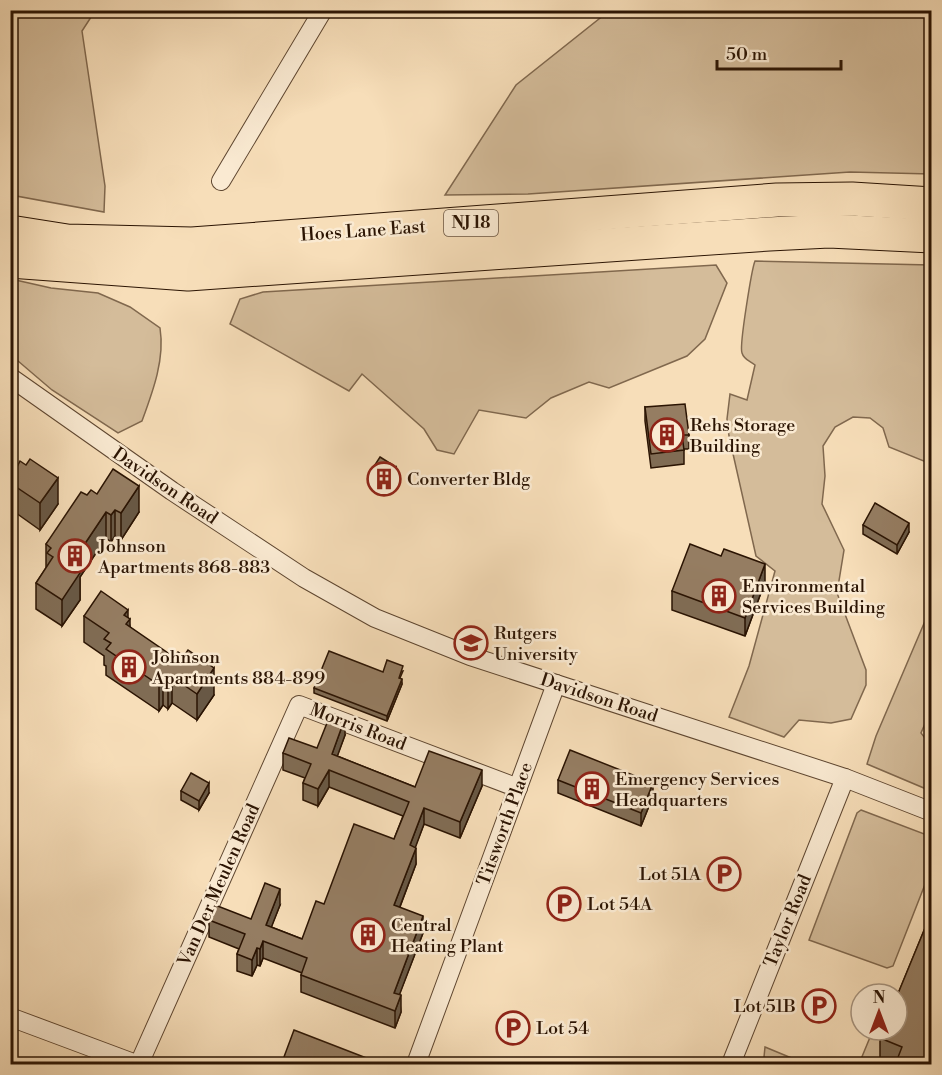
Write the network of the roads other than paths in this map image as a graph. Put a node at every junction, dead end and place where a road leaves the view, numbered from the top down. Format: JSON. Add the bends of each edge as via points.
{"nodes":[{"id":1,"x":323,"y":10,"type":"edge"},
{"id":2,"x":221,"y":181,"type":"dead end"},
{"id":3,"x":932,"y":204,"type":"edge"},
{"id":4,"x":10,"y":232,"type":"edge"},
{"id":5,"x":932,"y":236,"type":"edge"},
{"id":6,"x":10,"y":261,"type":"edge"},
{"id":7,"x":10,"y":377,"type":"edge"},
{"id":8,"x":556,"y":684,"type":"junction"},
{"id":9,"x":299,"y":705,"type":"joint"},
{"id":10,"x":845,"y":778,"type":"junction"},
{"id":11,"x":518,"y":788,"type":"junction"},
{"id":12,"x":932,"y":812,"type":"edge"},
{"id":13,"x":10,"y":1017,"type":"edge"},
{"id":14,"x":137,"y":1065,"type":"edge"},
{"id":15,"x":416,"y":1065,"type":"edge"},
{"id":16,"x":731,"y":1065,"type":"edge"}],
"edges":[{"from":1,"to":2,"type":"street"},
{"from":3,"to":4,"type":"highway","name":"Hoes Lane East","number":"NJ 18","via":[[777,200],[192,244],[67,241]]},
{"from":5,"to":6,"type":"highway","name":"Hoes Lane East","number":"NJ 18","via":[[840,231],[769,234],[188,274]]},
{"from":7,"to":8,"type":"street","name":"Davidson Road","via":[[304,578],[365,612],[470,656]]},
{"from":8,"to":10,"type":"street","name":"Davidson Road"},
{"from":8,"to":11,"type":"street","name":"Titsworth Place"},
{"from":9,"to":11,"type":"street","name":"Morris Road"},
{"from":9,"to":14,"type":"street","name":"Van Der Meulen Road"},
{"from":10,"to":12,"type":"street","name":"Davidson Road"},
{"from":10,"to":16,"type":"street","name":"Taylor Road"},
{"from":11,"to":15,"type":"street","name":"Titsworth Place"},
{"from":13,"to":14,"type":"street"}]}
